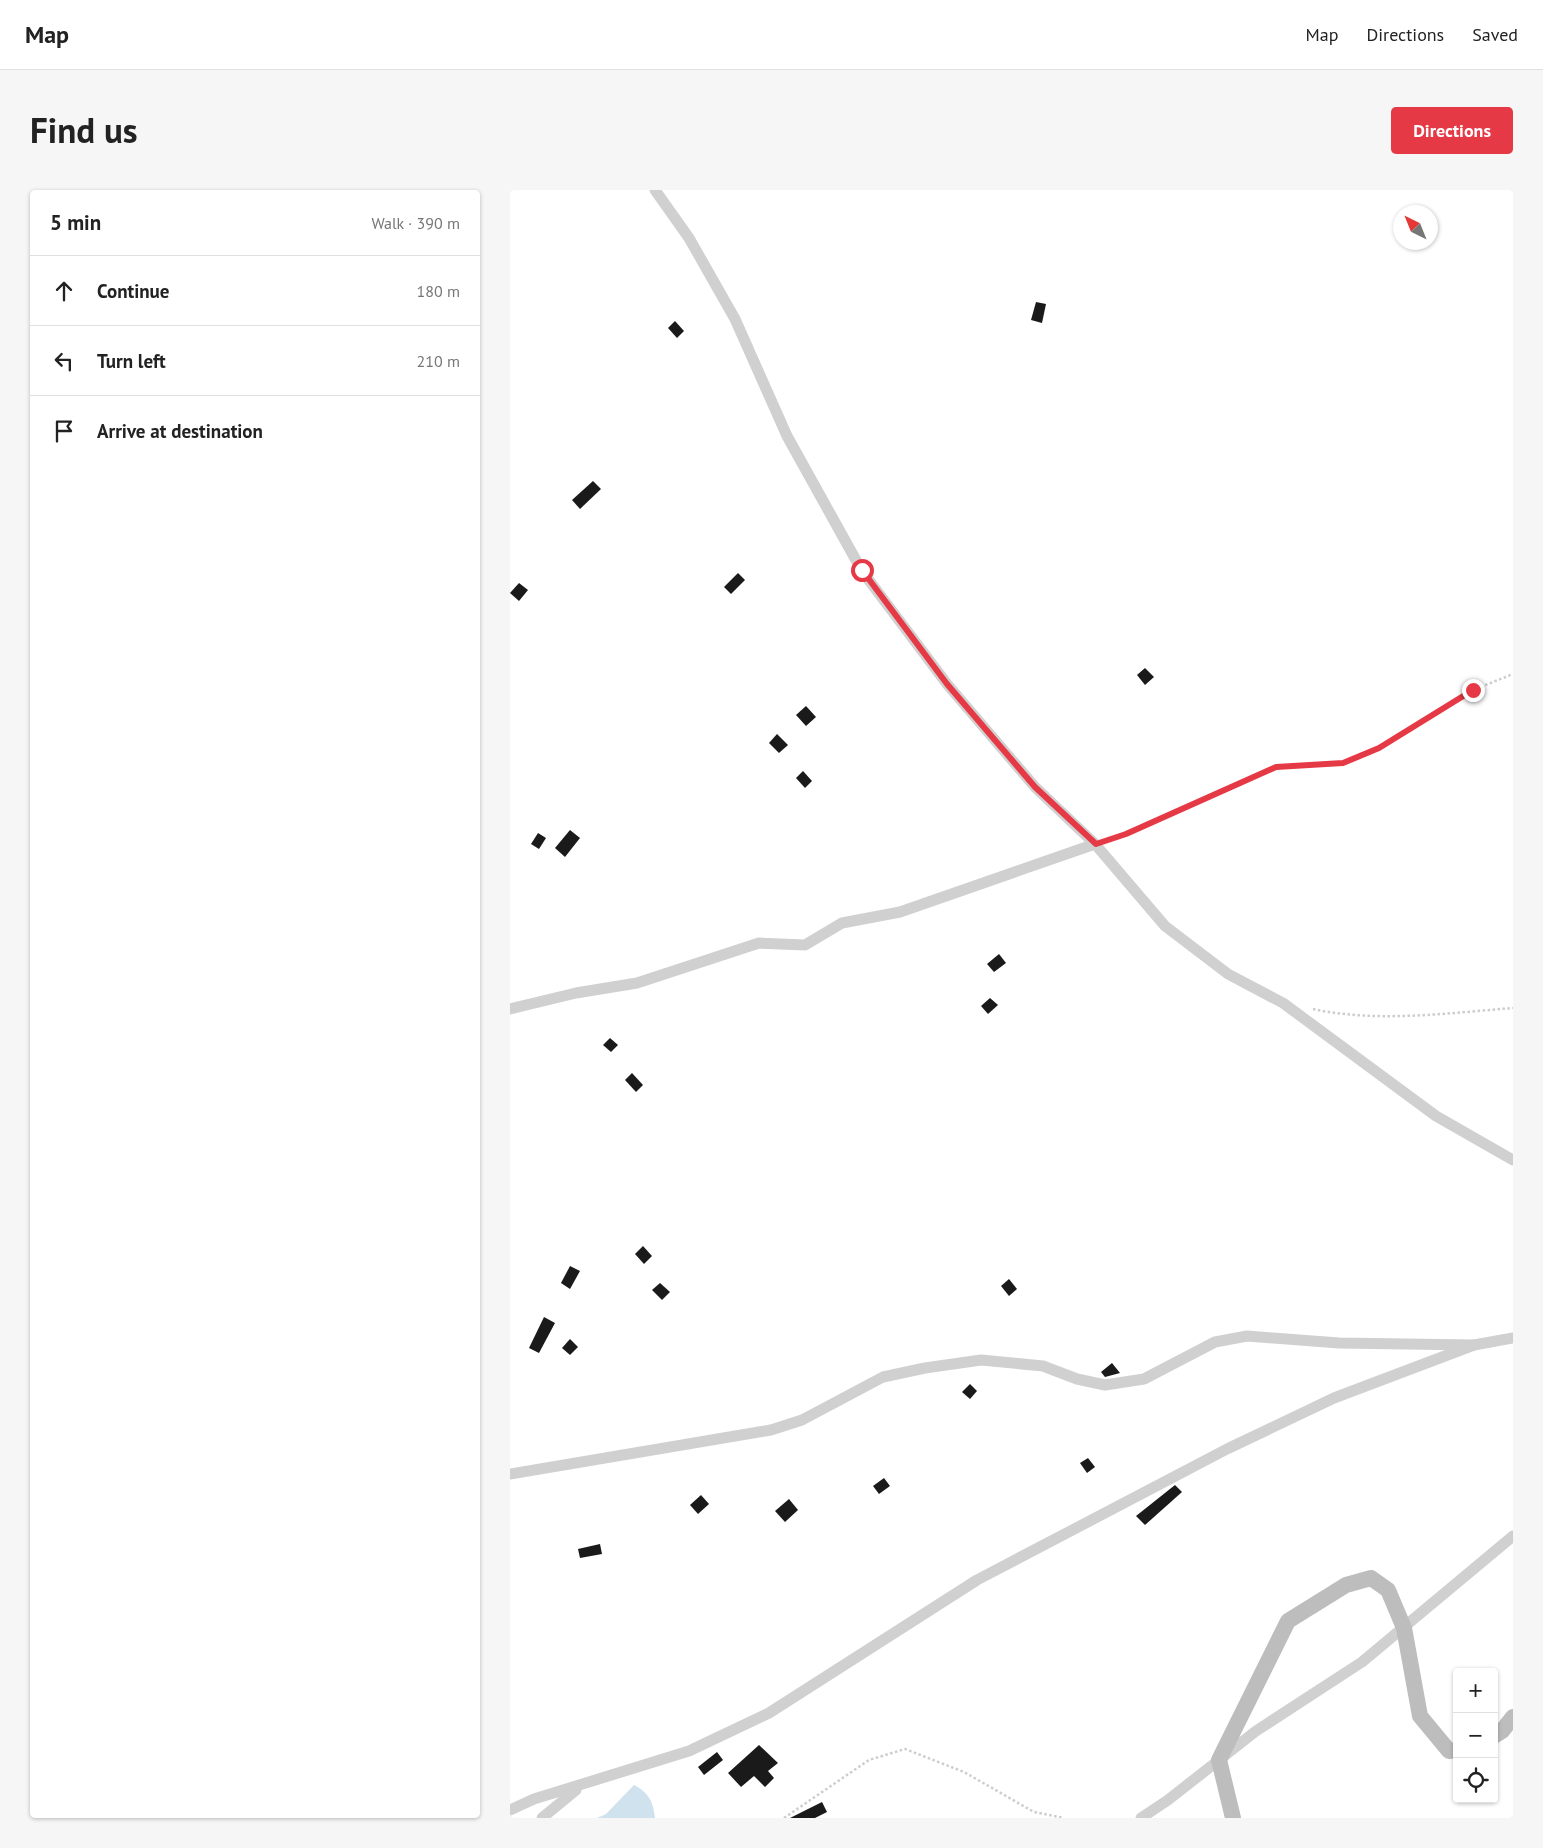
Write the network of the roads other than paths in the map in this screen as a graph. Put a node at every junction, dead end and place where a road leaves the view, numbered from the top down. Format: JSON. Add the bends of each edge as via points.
{"nodes":[{"id":1,"x":655,"y":190,"type":"edge"},
{"id":2,"x":1096,"y":844,"type":"junction"},
{"id":3,"x":510,"y":1009,"type":"edge"},
{"id":4,"x":1513,"y":1160,"type":"edge"},
{"id":5,"x":1513,"y":1338,"type":"edge"},
{"id":6,"x":1474,"y":1345,"type":"junction"},
{"id":7,"x":510,"y":1474,"type":"edge"},
{"id":8,"x":1513,"y":1536,"type":"edge"},
{"id":9,"x":1404,"y":1628,"type":"junction"},
{"id":10,"x":1513,"y":1717,"type":"edge"},
{"id":11,"x":1498,"y":1734,"type":"edge"},
{"id":12,"x":1453,"y":1750,"type":"edge"},
{"id":13,"x":1219,"y":1760,"type":"junction"},
{"id":14,"x":581,"y":1786,"type":"junction"},
{"id":15,"x":510,"y":1810,"type":"edge"},
{"id":16,"x":542,"y":1818,"type":"edge"},
{"id":17,"x":1142,"y":1818,"type":"edge"},
{"id":18,"x":1233,"y":1818,"type":"edge"}],
"edges":[{"from":1,"to":2,"type":"street","via":[[689,238],[735,319],[787,436],[862,570],[953,692],[1035,787]]},
{"from":2,"to":3,"type":"street","via":[[900,912],[842,923],[805,946],[759,943],[637,983]]},
{"from":2,"to":4,"type":"street","via":[[1165,926],[1228,974],[1283,1003],[1436,1116]]},
{"from":5,"to":6,"type":"street"},
{"from":6,"to":7,"type":"street","via":[[1339,1343],[1247,1336],[1215,1342],[1144,1379],[1105,1385],[1043,1366],[981,1360],[883,1377],[802,1420],[771,1430]]},
{"from":6,"to":14,"type":"street","via":[[1334,1398],[1227,1449],[976,1580],[770,1713],[690,1751]]},
{"from":8,"to":9,"type":"street"},
{"from":9,"to":12,"type":"street","via":[[1420,1716],[1449,1751]]},
{"from":9,"to":13,"type":"street","via":[[1362,1662],[1304,1698]]},
{"from":9,"to":13,"type":"street","via":[[1388,1590],[1371,1578],[1346,1585],[1288,1621]]},
{"from":10,"to":11,"type":"street"},
{"from":13,"to":17,"type":"street"},
{"from":13,"to":18,"type":"street"},
{"from":14,"to":15,"type":"street","via":[[534,1799]]},
{"from":14,"to":16,"type":"street"}]}
